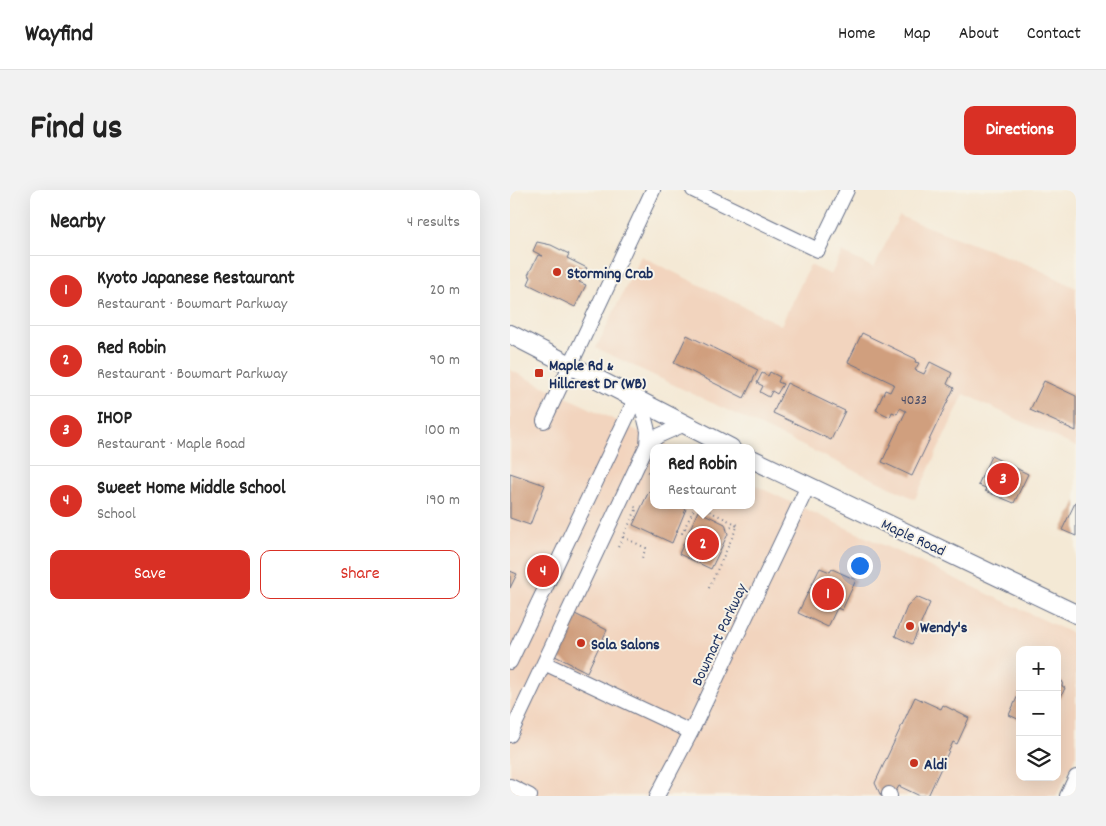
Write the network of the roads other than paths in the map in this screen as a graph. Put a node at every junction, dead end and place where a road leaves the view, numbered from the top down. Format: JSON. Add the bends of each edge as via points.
{"nodes":[{"id":1,"x":653,"y":190,"type":"edge"},
{"id":2,"x":693,"y":190,"type":"edge"},
{"id":3,"x":847,"y":190,"type":"edge"},
{"id":4,"x":510,"y":334,"type":"edge"},
{"id":5,"x":571,"y":365,"type":"junction"},
{"id":6,"x":638,"y":401,"type":"junction"},
{"id":7,"x":544,"y":422,"type":"dead end"},
{"id":8,"x":685,"y":424,"type":"junction"},
{"id":9,"x":722,"y":444,"type":"edge"},
{"id":10,"x":647,"y":445,"type":"junction"},
{"id":11,"x":755,"y":460,"type":"edge"},
{"id":12,"x":808,"y":486,"type":"junction"},
{"id":13,"x":1076,"y":614,"type":"edge"},
{"id":14,"x":510,"y":662,"type":"edge"},
{"id":15,"x":544,"y":662,"type":"junction"},
{"id":16,"x":691,"y":732,"type":"junction"},
{"id":17,"x":510,"y":735,"type":"edge"},
{"id":18,"x":510,"y":786,"type":"edge"},
{"id":19,"x":530,"y":796,"type":"edge"},
{"id":20,"x":657,"y":796,"type":"edge"}],
"edges":[{"from":1,"to":5,"type":"street"},
{"from":2,"to":3,"type":"street","via":[[818,250]]},
{"from":4,"to":5,"type":"main road"},
{"from":5,"to":6,"type":"main road"},
{"from":5,"to":7,"type":"street"},
{"from":6,"to":8,"type":"main road"},
{"from":6,"to":10,"type":"street","via":[[648,431]]},
{"from":6,"to":14,"type":"street"},
{"from":8,"to":9,"type":"main road"},
{"from":8,"to":10,"type":"street","via":[[658,436]]},
{"from":10,"to":15,"type":"street"},
{"from":11,"to":12,"type":"main road","name":"Maple Road"},
{"from":12,"to":13,"type":"main road","name":"Maple Road"},
{"from":12,"to":16,"type":"street","name":"Bowmart Parkway"},
{"from":15,"to":16,"type":"street"},
{"from":15,"to":17,"type":"street"},
{"from":16,"to":20,"type":"street","name":"Bowmart Parkway"},
{"from":18,"to":19,"type":"street"}]}
